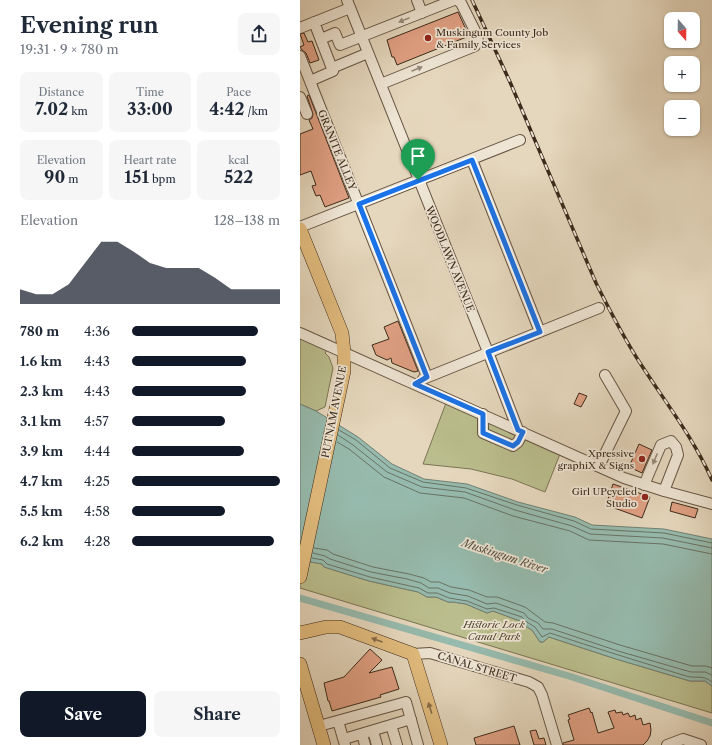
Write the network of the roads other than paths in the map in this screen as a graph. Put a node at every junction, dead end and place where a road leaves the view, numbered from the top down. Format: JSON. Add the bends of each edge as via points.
{"nodes":[{"id":1,"x":417,"y":0,"type":"edge"},
{"id":2,"x":454,"y":0,"type":"edge"},
{"id":3,"x":457,"y":0,"type":"edge"},
{"id":4,"x":348,"y":4,"type":"edge"},
{"id":5,"x":422,"y":13,"type":"junction"},
{"id":6,"x":314,"y":22,"type":"junction"},
{"id":7,"x":300,"y":28,"type":"edge"},
{"id":8,"x":362,"y":37,"type":"junction"},
{"id":9,"x":321,"y":39,"type":"junction"},
{"id":10,"x":368,"y":53,"type":"junction"},
{"id":11,"x":300,"y":56,"type":"edge"},
{"id":12,"x":332,"y":68,"type":"junction"},
{"id":13,"x":310,"y":81,"type":"junction"},
{"id":14,"x":381,"y":84,"type":"junction"},
{"id":15,"x":314,"y":91,"type":"junction"},
{"id":16,"x":300,"y":97,"type":"edge"},
{"id":17,"x":307,"y":114,"type":"dead end"},
{"id":18,"x":520,"y":140,"type":"dead end"},
{"id":19,"x":472,"y":160,"type":"junction"},
{"id":20,"x":418,"y":180,"type":"junction"},
{"id":21,"x":359,"y":204,"type":"junction"},
{"id":22,"x":300,"y":228,"type":"edge"},
{"id":23,"x":599,"y":308,"type":"dead end"},
{"id":24,"x":540,"y":332,"type":"junction"},
{"id":25,"x":300,"y":333,"type":"edge"},
{"id":26,"x":344,"y":352,"type":"junction"},
{"id":27,"x":488,"y":352,"type":"junction"},
{"id":28,"x":605,"y":375,"type":"dead end"},
{"id":29,"x":427,"y":377,"type":"junction"},
{"id":30,"x":415,"y":384,"type":"junction"},
{"id":31,"x":483,"y":414,"type":"junction"},
{"id":32,"x":520,"y":431,"type":"junction"},
{"id":33,"x":599,"y":466,"type":"junction"},
{"id":34,"x":644,"y":485,"type":"junction"},
{"id":35,"x":664,"y":491,"type":"junction"},
{"id":36,"x":712,"y":504,"type":"edge"},
{"id":37,"x":300,"y":577,"type":"edge"},
{"id":38,"x":300,"y":633,"type":"edge"},
{"id":39,"x":414,"y":654,"type":"junction"},
{"id":40,"x":300,"y":664,"type":"edge"},
{"id":41,"x":411,"y":719,"type":"junction"},
{"id":42,"x":338,"y":721,"type":"junction"},
{"id":43,"x":391,"y":725,"type":"junction"},
{"id":44,"x":319,"y":726,"type":"junction"},
{"id":45,"x":373,"y":731,"type":"junction"},
{"id":46,"x":362,"y":734,"type":"junction"},
{"id":47,"x":344,"y":742,"type":"edge"},
{"id":48,"x":324,"y":745,"type":"edge"},
{"id":49,"x":365,"y":745,"type":"edge"},
{"id":50,"x":377,"y":745,"type":"edge"},
{"id":51,"x":397,"y":745,"type":"edge"},
{"id":52,"x":418,"y":745,"type":"edge"},
{"id":53,"x":441,"y":745,"type":"edge"},
{"id":54,"x":557,"y":745,"type":"edge"},
{"id":55,"x":669,"y":745,"type":"edge"},
{"id":56,"x":701,"y":745,"type":"edge"}],
"edges":[{"from":1,"to":5,"type":"street"},
{"from":2,"to":5,"type":"street"},
{"from":14,"to":3,"type":"street","one_way":true,"via":[[475,46],[478,41],[477,35],[462,3]]},
{"from":4,"to":6,"type":"street"},
{"from":4,"to":8,"type":"street","name":"WOODLAWN AVENUE"},
{"from":5,"to":8,"type":"street","one_way":true},
{"from":6,"to":7,"type":"street"},
{"from":6,"to":9,"type":"street"},
{"from":8,"to":9,"type":"street","via":[[340,46],[335,33]]},
{"from":8,"to":10,"type":"street","name":"WOODLAWN AVENUE"},
{"from":9,"to":12,"type":"street"},
{"from":10,"to":12,"type":"street"},
{"from":10,"to":14,"type":"street","name":"WOODLAWN AVENUE"},
{"from":11,"to":13,"type":"street","name":"GRANITE ALLEY"},
{"from":12,"to":13,"type":"street","via":[[334,71]]},
{"from":13,"to":15,"type":"street","name":"GRANITE ALLEY"},
{"from":14,"to":20,"type":"street","name":"WOODLAWN AVENUE"},
{"from":15,"to":16,"type":"street"},
{"from":15,"to":21,"type":"street","name":"GRANITE ALLEY"},
{"from":16,"to":17,"type":"street"},
{"from":18,"to":19,"type":"street"},
{"from":19,"to":20,"type":"street"},
{"from":19,"to":24,"type":"street"},
{"from":20,"to":21,"type":"street"},
{"from":20,"to":27,"type":"street","name":"WOODLAWN AVENUE"},
{"from":21,"to":22,"type":"street"},
{"from":21,"to":29,"type":"street","name":"GRANITE ALLEY"},
{"from":22,"to":26,"type":"main road","name":"PUTNAM AVENUE","via":[[342,333]]},
{"from":23,"to":24,"type":"street"},
{"from":24,"to":27,"type":"street"},
{"from":25,"to":26,"type":"street"},
{"from":26,"to":30,"type":"street"},
{"from":26,"to":37,"type":"main road","name":"PUTNAM AVENUE","via":[[341,387]]},
{"from":27,"to":29,"type":"street"},
{"from":27,"to":32,"type":"street","name":"WOODLAWN AVENUE"},
{"from":28,"to":33,"type":"street","via":[[626,411]]},
{"from":29,"to":30,"type":"street"},
{"from":30,"to":31,"type":"street"},
{"from":31,"to":32,"type":"street"},
{"from":31,"to":32,"type":"street","via":[[483,433],[513,446],[518,442]]},
{"from":32,"to":33,"type":"street"},
{"from":33,"to":34,"type":"street"},
{"from":34,"to":35,"type":"street"},
{"from":35,"to":34,"type":"street","one_way":true,"via":[[678,455],[671,441],[661,445]]},
{"from":35,"to":36,"type":"street"},
{"from":39,"to":38,"type":"main road","name":"CANAL STREET","one_way":true,"via":[[340,627],[326,627]]},
{"from":53,"to":39,"type":"main road","one_way":true},
{"from":39,"to":54,"type":"street","name":"CANAL STREET","via":[[430,653],[538,686]]},
{"from":40,"to":44,"type":"main road"},
{"from":41,"to":42,"type":"street","via":[[406,702]]},
{"from":41,"to":43,"type":"street"},
{"from":41,"to":52,"type":"street"},
{"from":42,"to":44,"type":"street"},
{"from":42,"to":47,"type":"street"},
{"from":43,"to":45,"type":"street"},
{"from":43,"to":51,"type":"street"},
{"from":44,"to":48,"type":"main road"},
{"from":45,"to":46,"type":"street"},
{"from":45,"to":50,"type":"street"},
{"from":46,"to":47,"type":"street"},
{"from":46,"to":49,"type":"street"},
{"from":55,"to":56,"type":"street","via":[[683,739]]}]}
